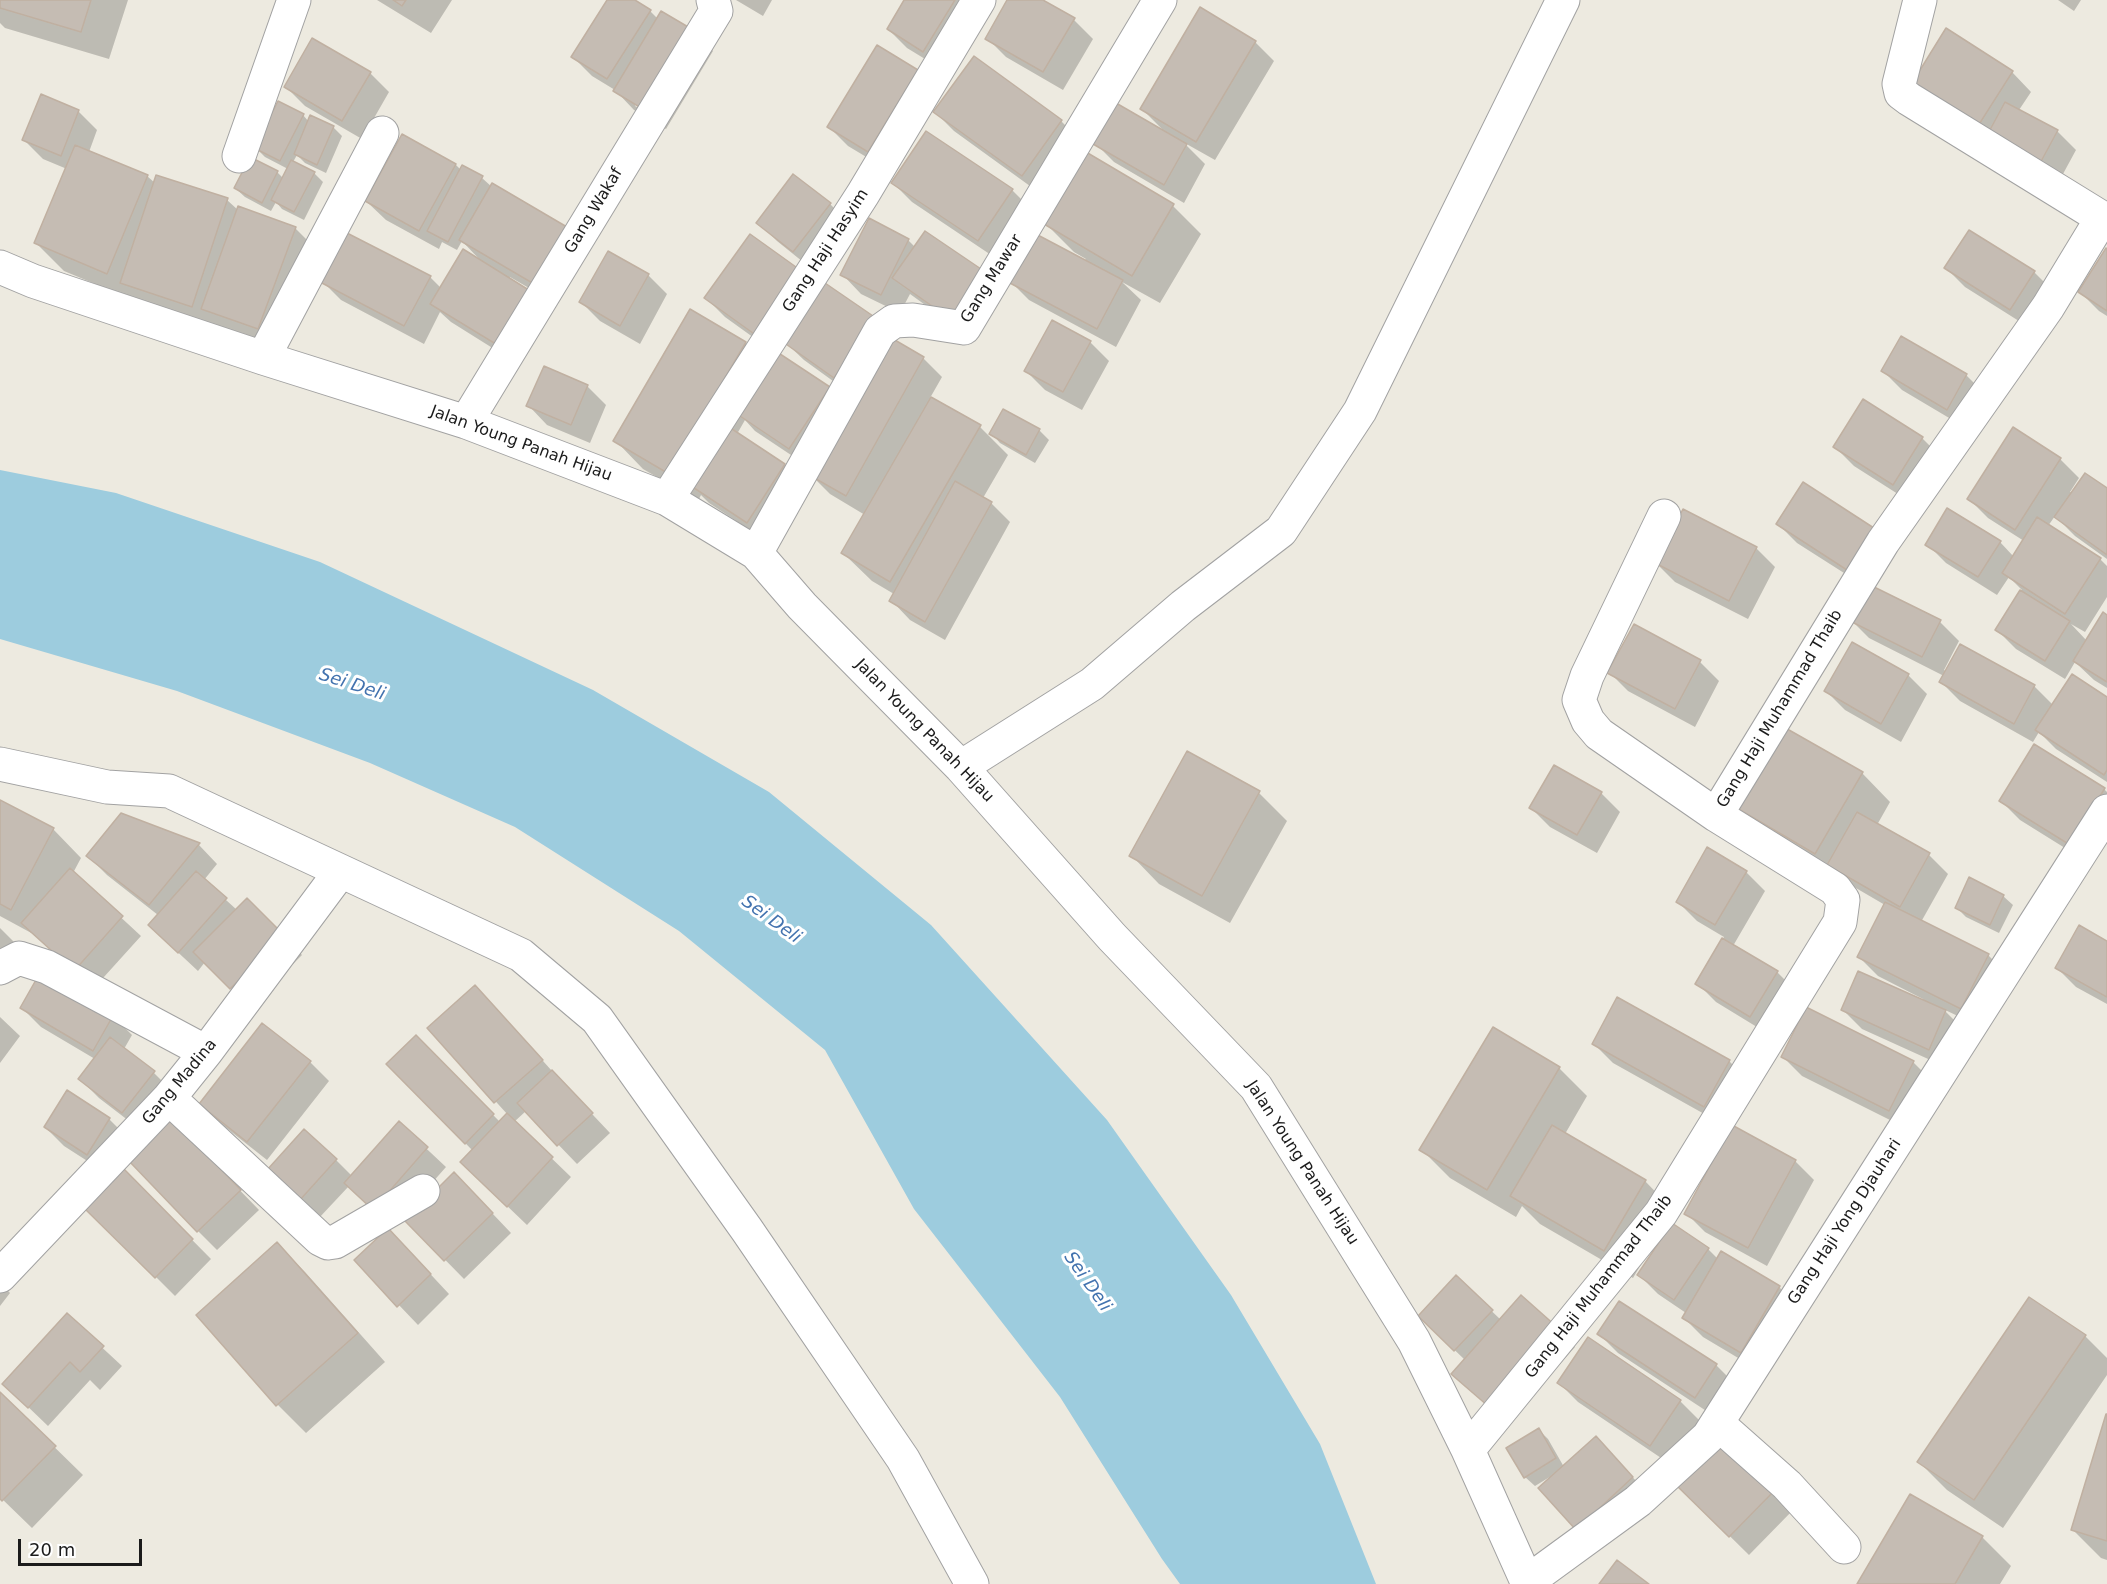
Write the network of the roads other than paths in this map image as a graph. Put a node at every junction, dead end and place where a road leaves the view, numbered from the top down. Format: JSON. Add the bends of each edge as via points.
{"nodes":[{"id":1,"x":294,"y":0,"type":"edge"},
{"id":2,"x":713,"y":0,"type":"edge"},
{"id":3,"x":979,"y":0,"type":"edge"},
{"id":4,"x":1160,"y":0,"type":"edge"},
{"id":5,"x":1563,"y":0,"type":"edge"},
{"id":6,"x":1920,"y":0,"type":"edge"},
{"id":7,"x":382,"y":133,"type":"dead end"},
{"id":8,"x":239,"y":156,"type":"dead end"},
{"id":9,"x":2104,"y":220,"type":"edge"},
{"id":10,"x":0,"y":267,"type":"edge"},
{"id":11,"x":263,"y":358,"type":"junction"},
{"id":12,"x":466,"y":422,"type":"junction"},
{"id":13,"x":667,"y":499,"type":"junction"},
{"id":14,"x":1664,"y":516,"type":"dead end"},
{"id":15,"x":756,"y":553,"type":"junction"},
{"id":16,"x":0,"y":764,"type":"edge"},
{"id":17,"x":961,"y":767,"type":"junction"},
{"id":18,"x":2107,"y":811,"type":"edge"},
{"id":19,"x":1716,"y":815,"type":"junction"},
{"id":20,"x":340,"y":872,"type":"junction"},
{"id":21,"x":0,"y":968,"type":"edge"},
{"id":22,"x":206,"y":1052,"type":"junction"},
{"id":23,"x":170,"y":1098,"type":"junction"},
{"id":24,"x":423,"y":1191,"type":"dead end"},
{"id":25,"x":0,"y":1276,"type":"edge"},
{"id":26,"x":1717,"y":1423,"type":"junction"},
{"id":27,"x":1468,"y":1450,"type":"junction"},
{"id":28,"x":1845,"y":1547,"type":"dead end"},
{"id":29,"x":1527,"y":1583,"type":"edge"},
{"id":30,"x":972,"y":1584,"type":"edge"}],
"edges":[{"from":1,"to":8,"type":"street"},
{"from":2,"to":12,"type":"street","name":"Gang Wakaf","via":[[716,11]]},
{"from":3,"to":13,"type":"street","name":"Gang Haji Hasyim","via":[[863,194]]},
{"from":4,"to":15,"type":"street","name":"Gang Mawar","via":[[964,328],[913,320],[894,321],[880,331]]},
{"from":5,"to":17,"type":"street","via":[[1360,411],[1281,531],[1183,606],[1092,684]]},
{"from":6,"to":9,"type":"street","via":[[1899,84],[1901,93]]},
{"from":7,"to":11,"type":"street"},
{"from":9,"to":19,"type":"street","name":"Gang Haji Muhammad Thaib","via":[[2048,308],[1883,542]]},
{"from":10,"to":11,"type":"street","name":"Jalan Young Panah Hijau"},
{"from":11,"to":12,"type":"street","name":"Jalan Young Panah Hijau"},
{"from":12,"to":13,"type":"street","name":"Jalan Young Panah Hijau"},
{"from":13,"to":15,"type":"street","name":"Jalan Young Panah Hijau"},
{"from":14,"to":19,"type":"street","via":[[1579,700],[1587,721],[1599,734]]},
{"from":15,"to":17,"type":"street","name":"Jalan Young Panah Hijau","via":[[802,606]]},
{"from":16,"to":20,"type":"street","via":[[107,787],[169,791]]},
{"from":17,"to":27,"type":"street","name":"Jalan Young Panah Hijau","via":[[1112,937],[1256,1087],[1413,1341]]},
{"from":18,"to":26,"type":"street","name":"Gang Haji Yong Djauhari"},
{"from":19,"to":27,"type":"street","name":"Gang Haji Muhammad Thaib","via":[[1835,889],[1843,900],[1840,922],[1661,1213]]},
{"from":20,"to":22,"type":"street","name":"Gang Madina"},
{"from":20,"to":30,"type":"street","via":[[521,955],[597,1019],[903,1459]]},
{"from":21,"to":22,"type":"street","via":[[19,958],[47,967]]},
{"from":22,"to":23,"type":"street","name":"Gang Madina"},
{"from":23,"to":24,"type":"street","via":[[328,1243]]},
{"from":23,"to":25,"type":"street","name":"Gang Madina"},
{"from":26,"to":28,"type":"street","via":[[1787,1485]]},
{"from":26,"to":29,"type":"street","name":"Gang Haji Yong Djauhari","via":[[1708,1437],[1638,1501]]},
{"from":27,"to":29,"type":"street","name":"Jalan Young Panah Hijau"}]}
